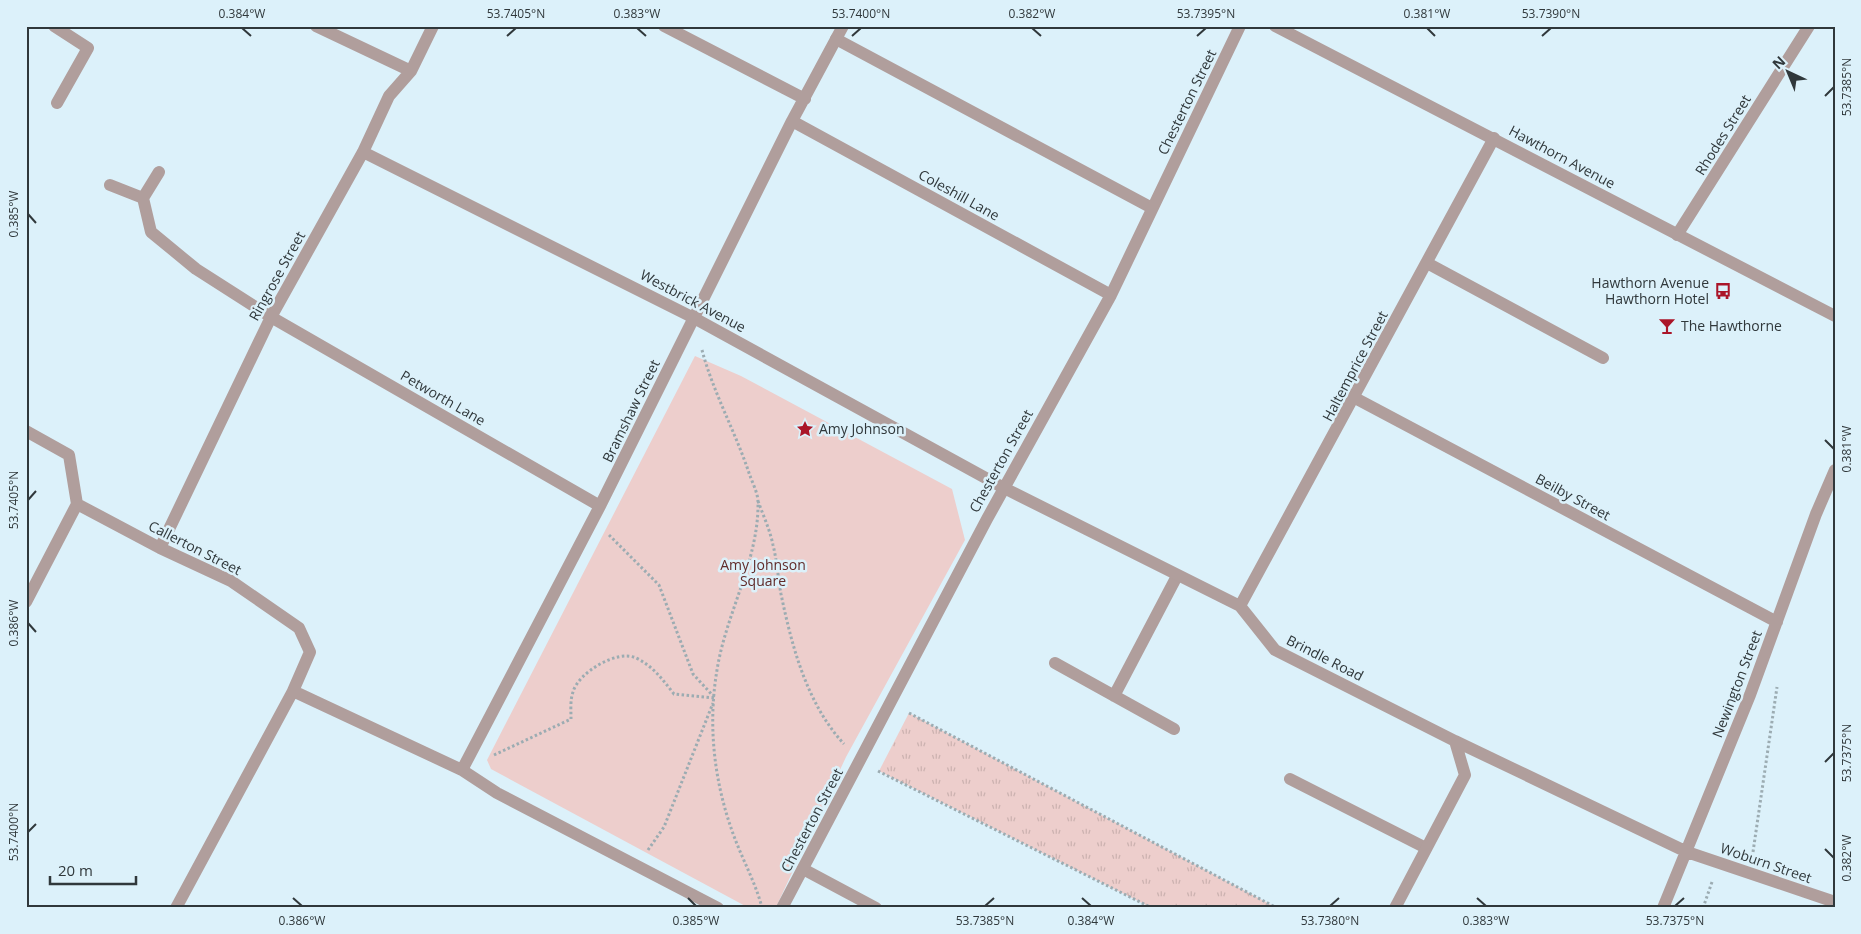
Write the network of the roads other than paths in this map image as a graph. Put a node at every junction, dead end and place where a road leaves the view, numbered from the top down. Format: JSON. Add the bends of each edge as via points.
{"nodes":[{"id":1,"x":54,"y":26,"type":"edge"},
{"id":2,"x":316,"y":26,"type":"edge"},
{"id":3,"x":433,"y":26,"type":"edge"},
{"id":4,"x":664,"y":26,"type":"edge"},
{"id":5,"x":843,"y":26,"type":"edge"},
{"id":6,"x":1240,"y":26,"type":"edge"},
{"id":7,"x":1275,"y":26,"type":"edge"},
{"id":8,"x":1810,"y":26,"type":"edge"},
{"id":9,"x":836,"y":39,"type":"junction"},
{"id":10,"x":411,"y":71,"type":"junction"},
{"id":11,"x":805,"y":99,"type":"junction"},
{"id":12,"x":57,"y":103,"type":"dead end"},
{"id":13,"x":792,"y":121,"type":"junction"},
{"id":14,"x":1494,"y":138,"type":"junction"},
{"id":15,"x":362,"y":152,"type":"junction"},
{"id":16,"x":159,"y":172,"type":"dead end"},
{"id":17,"x":110,"y":185,"type":"dead end"},
{"id":18,"x":143,"y":198,"type":"junction"},
{"id":19,"x":1152,"y":208,"type":"junction"},
{"id":20,"x":1677,"y":235,"type":"junction"},
{"id":21,"x":1427,"y":263,"type":"junction"},
{"id":22,"x":1111,"y":295,"type":"junction"},
{"id":23,"x":1835,"y":316,"type":"edge"},
{"id":24,"x":270,"y":317,"type":"junction"},
{"id":25,"x":694,"y":318,"type":"junction"},
{"id":26,"x":1603,"y":358,"type":"dead end"},
{"id":27,"x":1354,"y":398,"type":"junction"},
{"id":28,"x":26,"y":432,"type":"edge"},
{"id":29,"x":1835,"y":470,"type":"edge"},
{"id":30,"x":1004,"y":488,"type":"junction"},
{"id":31,"x":77,"y":504,"type":"junction"},
{"id":32,"x":600,"y":506,"type":"junction"},
{"id":33,"x":160,"y":548,"type":"junction"},
{"id":34,"x":1177,"y":576,"type":"junction"},
{"id":35,"x":26,"y":602,"type":"edge"},
{"id":36,"x":1240,"y":606,"type":"junction"},
{"id":37,"x":1777,"y":622,"type":"junction"},
{"id":38,"x":1056,"y":664,"type":"dead end"},
{"id":39,"x":293,"y":691,"type":"junction"},
{"id":40,"x":1114,"y":696,"type":"junction"},
{"id":41,"x":1174,"y":729,"type":"dead end"},
{"id":42,"x":1455,"y":741,"type":"junction"},
{"id":43,"x":462,"y":770,"type":"junction"},
{"id":44,"x":1290,"y":779,"type":"dead end"},
{"id":45,"x":1426,"y":848,"type":"junction"},
{"id":46,"x":1687,"y":852,"type":"junction"},
{"id":47,"x":803,"y":869,"type":"junction"},
{"id":48,"x":1835,"y":902,"type":"edge"},
{"id":49,"x":176,"y":908,"type":"edge"},
{"id":50,"x":718,"y":908,"type":"edge"},
{"id":51,"x":782,"y":908,"type":"edge"},
{"id":52,"x":876,"y":908,"type":"edge"},
{"id":53,"x":1394,"y":908,"type":"edge"},
{"id":54,"x":1663,"y":908,"type":"edge"}],
"edges":[{"from":1,"to":12,"type":"street","via":[[88,48]]},
{"from":2,"to":10,"type":"street"},
{"from":3,"to":10,"type":"street","name":"Ringrose Street"},
{"from":4,"to":11,"type":"street"},
{"from":5,"to":9,"type":"street","name":"Bramshaw Street"},
{"from":6,"to":19,"type":"street","name":"Chesterton Street"},
{"from":7,"to":14,"type":"street","name":"Hawthorn Avenue"},
{"from":8,"to":20,"type":"street","name":"Rhodes Street"},
{"from":9,"to":11,"type":"street","name":"Bramshaw Street"},
{"from":9,"to":19,"type":"street"},
{"from":10,"to":15,"type":"street","name":"Ringrose Street","via":[[389,96]]},
{"from":11,"to":13,"type":"street","name":"Bramshaw Street"},
{"from":13,"to":22,"type":"street","name":"Coleshill Lane"},
{"from":13,"to":25,"type":"street","name":"Bramshaw Street"},
{"from":14,"to":20,"type":"street","name":"Hawthorn Avenue"},
{"from":14,"to":21,"type":"street","name":"Haltemprice Street"},
{"from":15,"to":24,"type":"street","name":"Ringrose Street"},
{"from":15,"to":25,"type":"street","name":"Westbrick Avenue"},
{"from":16,"to":18,"type":"street"},
{"from":17,"to":18,"type":"street"},
{"from":18,"to":24,"type":"street","name":"Petworth Lane","via":[[151,232],[196,269]]},
{"from":19,"to":22,"type":"street","name":"Chesterton Street"},
{"from":20,"to":23,"type":"street","name":"Hawthorn Avenue"},
{"from":21,"to":26,"type":"street"},
{"from":21,"to":27,"type":"street","name":"Haltemprice Street"},
{"from":22,"to":30,"type":"street","name":"Chesterton Street"},
{"from":24,"to":32,"type":"street","name":"Petworth Lane"},
{"from":24,"to":33,"type":"street","name":"Ringrose Street"},
{"from":25,"to":30,"type":"street","name":"Westbrick Avenue"},
{"from":25,"to":32,"type":"street","name":"Bramshaw Street"},
{"from":27,"to":36,"type":"street","name":"Haltemprice Street"},
{"from":27,"to":37,"type":"street","name":"Beilby Street"},
{"from":28,"to":31,"type":"street","via":[[69,454]]},
{"from":29,"to":37,"type":"street","name":"Newington Street"},
{"from":30,"to":34,"type":"street","name":"Brindle Road"},
{"from":30,"to":47,"type":"street","name":"Chesterton Street"},
{"from":31,"to":33,"type":"street","name":"Callerton Street"},
{"from":31,"to":35,"type":"street"},
{"from":32,"to":43,"type":"street","name":"Bramshaw Street"},
{"from":33,"to":39,"type":"street","name":"Callerton Street","via":[[231,581],[299,628],[310,652]]},
{"from":34,"to":36,"type":"street","name":"Brindle Road"},
{"from":34,"to":40,"type":"street"},
{"from":36,"to":42,"type":"street","name":"Brindle Road","via":[[1275,650]]},
{"from":37,"to":46,"type":"street","name":"Newington Street"},
{"from":38,"to":40,"type":"street"},
{"from":39,"to":43,"type":"street"},
{"from":39,"to":49,"type":"street"},
{"from":40,"to":41,"type":"street"},
{"from":42,"to":45,"type":"street","via":[[1465,775]]},
{"from":42,"to":46,"type":"street","name":"Brindle Road"},
{"from":43,"to":50,"type":"street","via":[[497,793]]},
{"from":44,"to":45,"type":"street"},
{"from":45,"to":53,"type":"street"},
{"from":46,"to":48,"type":"street","name":"Woburn Street"},
{"from":46,"to":54,"type":"street","name":"Newington Street"},
{"from":47,"to":51,"type":"street","name":"Chesterton Street"},
{"from":47,"to":52,"type":"street"}]}
